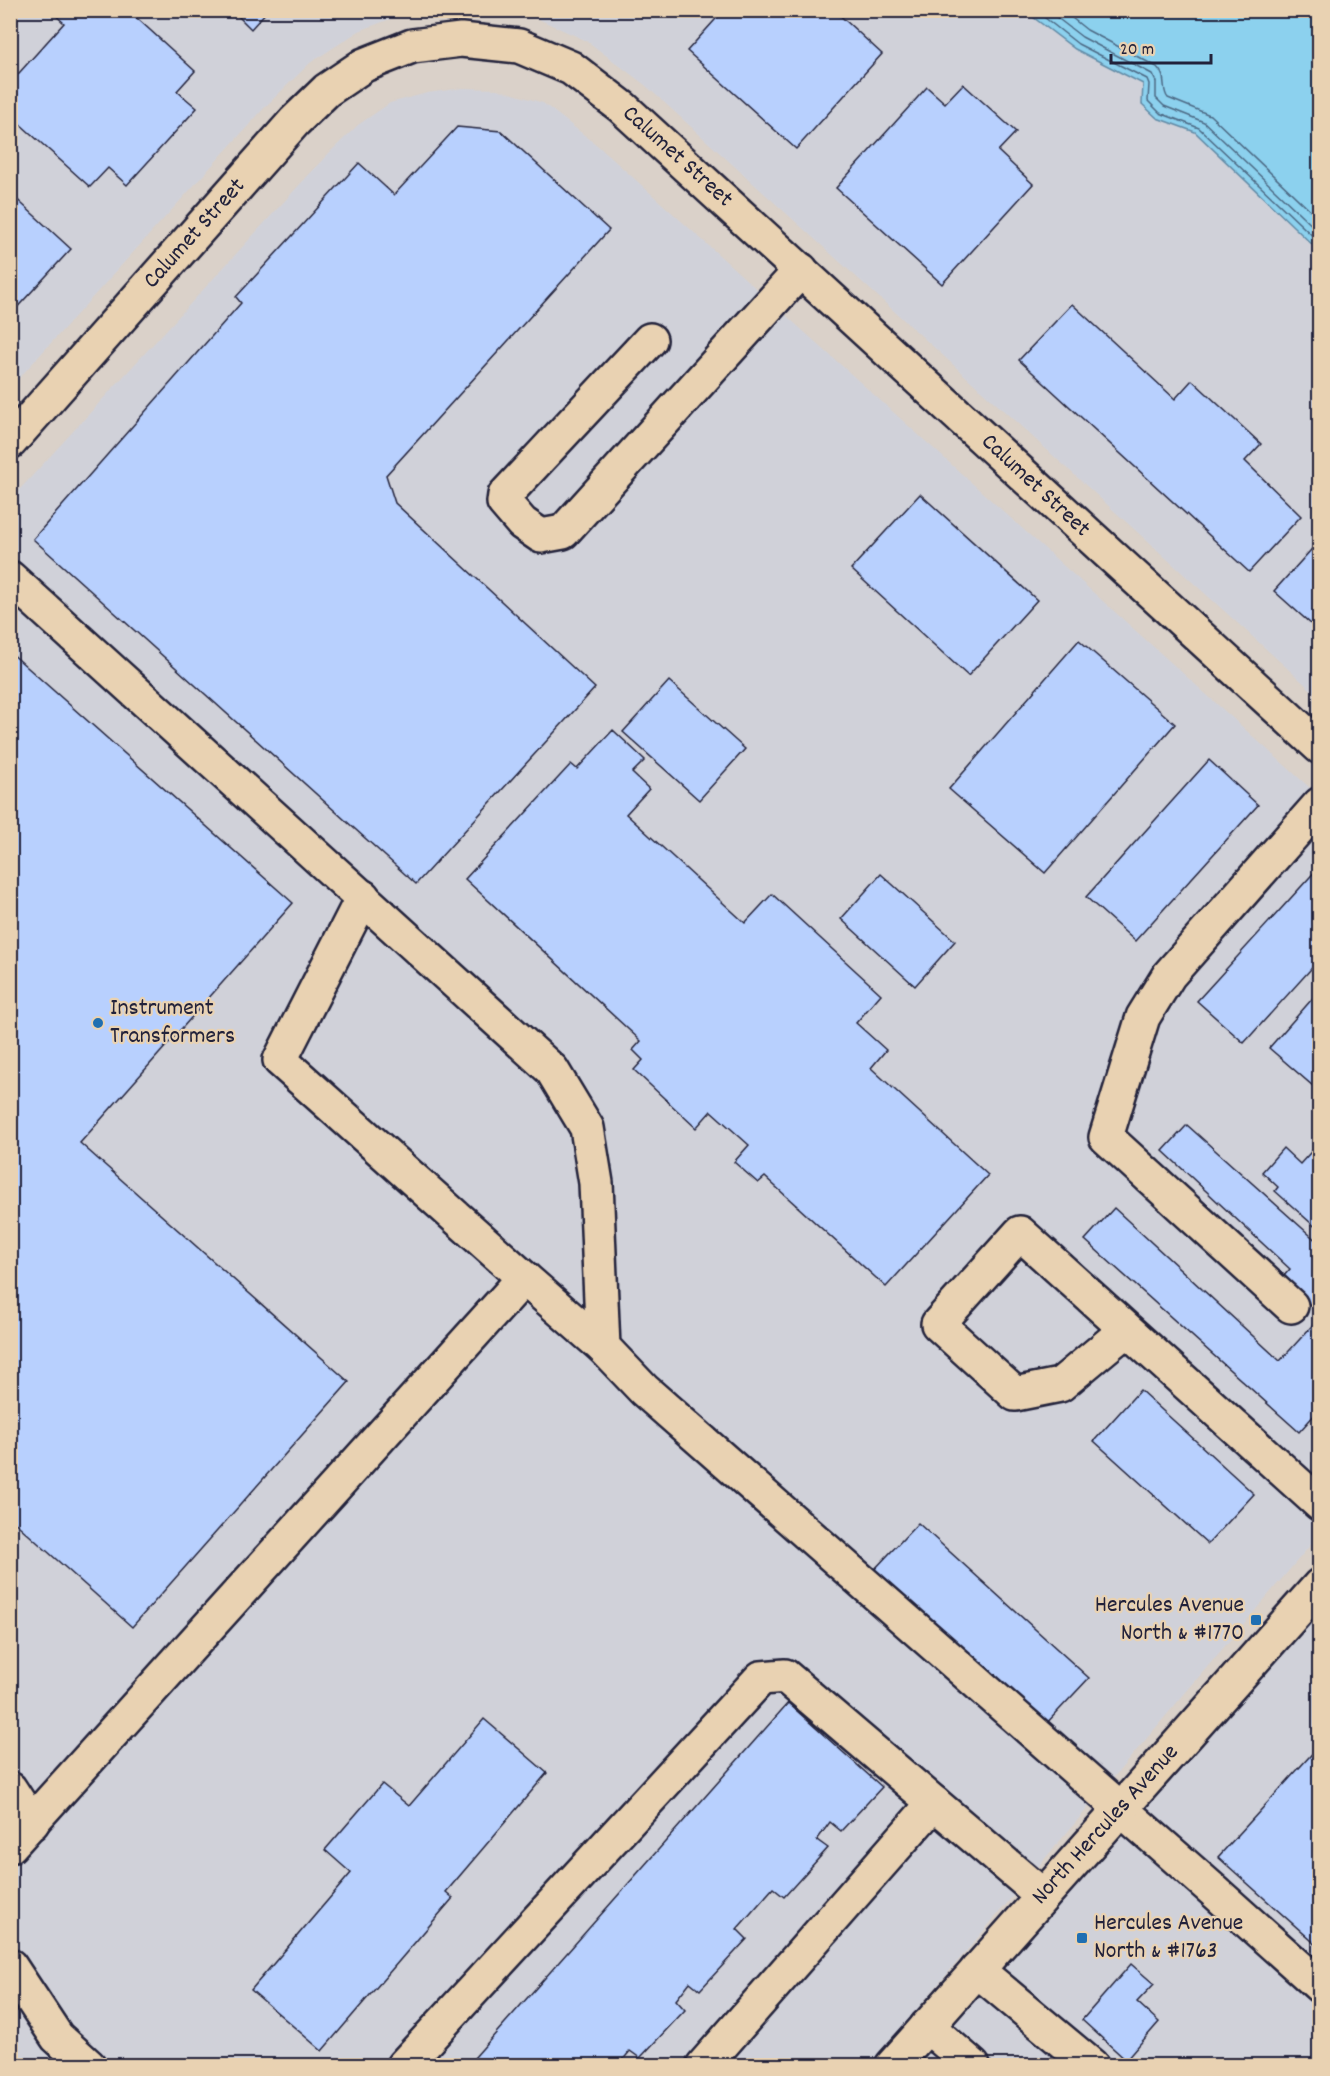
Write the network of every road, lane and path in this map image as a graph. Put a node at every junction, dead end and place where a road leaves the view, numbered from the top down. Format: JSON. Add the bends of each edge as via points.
{"nodes":[{"id":1,"x":801,"y":270,"type":"junction"},
{"id":2,"x":650,"y":340,"type":"dead end"},
{"id":3,"x":10,"y":442,"type":"edge"},
{"id":4,"x":10,"y":578,"type":"edge"},
{"id":5,"x":1320,"y":747,"type":"edge"},
{"id":6,"x":1320,"y":804,"type":"edge"},
{"id":7,"x":363,"y":897,"type":"junction"},
{"id":8,"x":524,"y":1278,"type":"junction"},
{"id":9,"x":1291,"y":1306,"type":"dead end"},
{"id":10,"x":1126,"y":1330,"type":"junction"},
{"id":11,"x":603,"y":1347,"type":"junction"},
{"id":12,"x":1320,"y":1504,"type":"edge"},
{"id":13,"x":1320,"y":1585,"type":"edge"},
{"id":14,"x":10,"y":1789,"type":"edge"},
{"id":15,"x":934,"y":1803,"type":"junction"},
{"id":16,"x":1121,"y":1809,"type":"junction"},
{"id":17,"x":21,"y":1834,"type":"edge"},
{"id":18,"x":1043,"y":1896,"type":"junction"},
{"id":19,"x":10,"y":1966,"type":"edge"},
{"id":20,"x":977,"y":1970,"type":"junction"},
{"id":21,"x":1320,"y":1986,"type":"edge"},
{"id":22,"x":927,"y":2026,"type":"junction"},
{"id":23,"x":89,"y":2066,"type":"edge"},
{"id":24,"x":403,"y":2066,"type":"edge"},
{"id":25,"x":703,"y":2066,"type":"edge"},
{"id":26,"x":892,"y":2066,"type":"edge"},
{"id":27,"x":973,"y":2066,"type":"edge"},
{"id":28,"x":1092,"y":2066,"type":"edge"}],
"edges":[{"from":1,"to":2,"type":"street","via":[[563,532],[541,536],[522,523],[504,502],[505,495]]},
{"from":1,"to":3,"type":"street","name":"Calumet Street","via":[[622,106],[571,68],[519,46],[460,40],[412,46],[364,65],[327,90],[295,121]]},
{"from":1,"to":5,"type":"street","name":"Calumet Street"},
{"from":4,"to":7,"type":"street"},
{"from":6,"to":9,"type":"street","via":[[1169,975],[1143,1017],[1106,1137]]},
{"from":7,"to":8,"type":"street","via":[[280,1060]]},
{"from":7,"to":11,"type":"street","via":[[552,1070],[587,1128],[596,1183]]},
{"from":8,"to":11,"type":"street"},
{"from":8,"to":17,"type":"street"},
{"from":10,"to":10,"type":"street","via":[[1020,1233],[938,1324],[1015,1394],[1060,1385]]},
{"from":10,"to":12,"type":"street"},
{"from":11,"to":16,"type":"street","via":[[644,1390]]},
{"from":13,"to":16,"type":"street","name":"North Hercules Avenue"},
{"from":14,"to":17,"type":"street"},
{"from":15,"to":18,"type":"street"},
{"from":15,"to":24,"type":"street","via":[[785,1676],[761,1678]]},
{"from":15,"to":25,"type":"street"},
{"from":16,"to":18,"type":"street","name":"North Hercules Avenue"},
{"from":16,"to":21,"type":"street"},
{"from":18,"to":20,"type":"street","name":"North Hercules Avenue"},
{"from":19,"to":23,"type":"street","via":[[57,2037]]},
{"from":20,"to":22,"type":"street","name":"North Hercules Avenue"},
{"from":20,"to":28,"type":"street"},
{"from":22,"to":26,"type":"street","name":"North Hercules Avenue"},
{"from":22,"to":27,"type":"street"}]}
